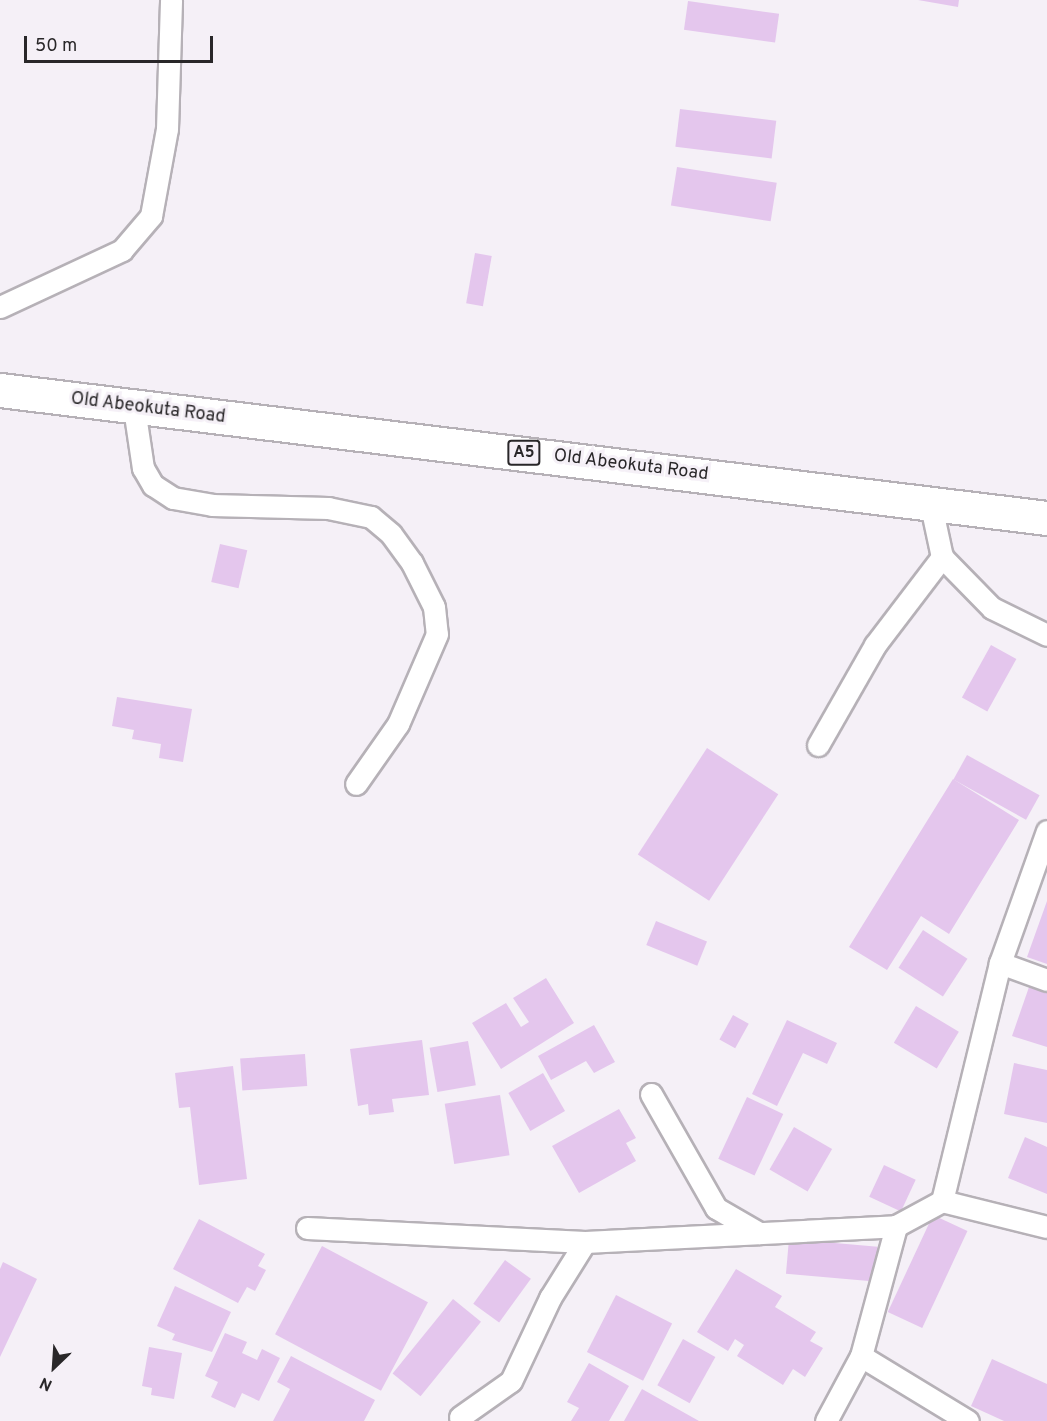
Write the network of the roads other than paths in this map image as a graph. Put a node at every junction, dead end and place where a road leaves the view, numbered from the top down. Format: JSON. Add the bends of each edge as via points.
{"nodes":[{"id":1,"x":171,"y":0,"type":"edge"},
{"id":2,"x":0,"y":307,"type":"edge"},
{"id":3,"x":0,"y":390,"type":"edge"},
{"id":4,"x":134,"y":408,"type":"junction"},
{"id":5,"x":930,"y":501,"type":"junction"},
{"id":6,"x":1047,"y":518,"type":"edge"},
{"id":7,"x":942,"y":557,"type":"junction"},
{"id":8,"x":1047,"y":635,"type":"edge"},
{"id":9,"x":818,"y":745,"type":"dead end"},
{"id":10,"x":356,"y":784,"type":"dead end"},
{"id":11,"x":1047,"y":831,"type":"edge"},
{"id":12,"x":1000,"y":963,"type":"junction"},
{"id":13,"x":1047,"y":980,"type":"edge"},
{"id":14,"x":651,"y":1094,"type":"dead end"},
{"id":15,"x":942,"y":1202,"type":"junction"},
{"id":16,"x":896,"y":1226,"type":"junction"},
{"id":17,"x":1047,"y":1227,"type":"edge"},
{"id":18,"x":307,"y":1228,"type":"dead end"},
{"id":19,"x":759,"y":1233,"type":"junction"},
{"id":20,"x":585,"y":1242,"type":"junction"},
{"id":21,"x":861,"y":1356,"type":"junction"},
{"id":22,"x":460,"y":1417,"type":"dead end"},
{"id":23,"x":826,"y":1421,"type":"edge"},
{"id":24,"x":968,"y":1421,"type":"edge"}],
"edges":[{"from":1,"to":2,"type":"street","via":[[167,129],[151,216],[122,250]]},
{"from":3,"to":4,"type":"highway","name":"Old Abeokuta Road","number":"A5"},
{"from":4,"to":5,"type":"highway","name":"Old Abeokuta Road","number":"A5"},
{"from":4,"to":10,"type":"street","via":[[143,468],[153,485],[173,498],[212,505],[328,508],[372,517],[392,534],[412,563],[434,607],[437,634],[398,724]]},
{"from":5,"to":6,"type":"highway","name":"Old Abeokuta Road","number":"A5"},
{"from":5,"to":7,"type":"street"},
{"from":7,"to":8,"type":"street","via":[[992,608]]},
{"from":7,"to":9,"type":"street","via":[[874,645]]},
{"from":11,"to":12,"type":"street"},
{"from":12,"to":13,"type":"street"},
{"from":12,"to":15,"type":"street"},
{"from":14,"to":19,"type":"street","via":[[716,1208]]},
{"from":15,"to":16,"type":"street"},
{"from":15,"to":17,"type":"street"},
{"from":16,"to":19,"type":"street"},
{"from":16,"to":21,"type":"street"},
{"from":18,"to":20,"type":"street"},
{"from":19,"to":20,"type":"street"},
{"from":20,"to":22,"type":"street","via":[[550,1298],[511,1381]]},
{"from":21,"to":23,"type":"street"},
{"from":21,"to":24,"type":"street"}]}
